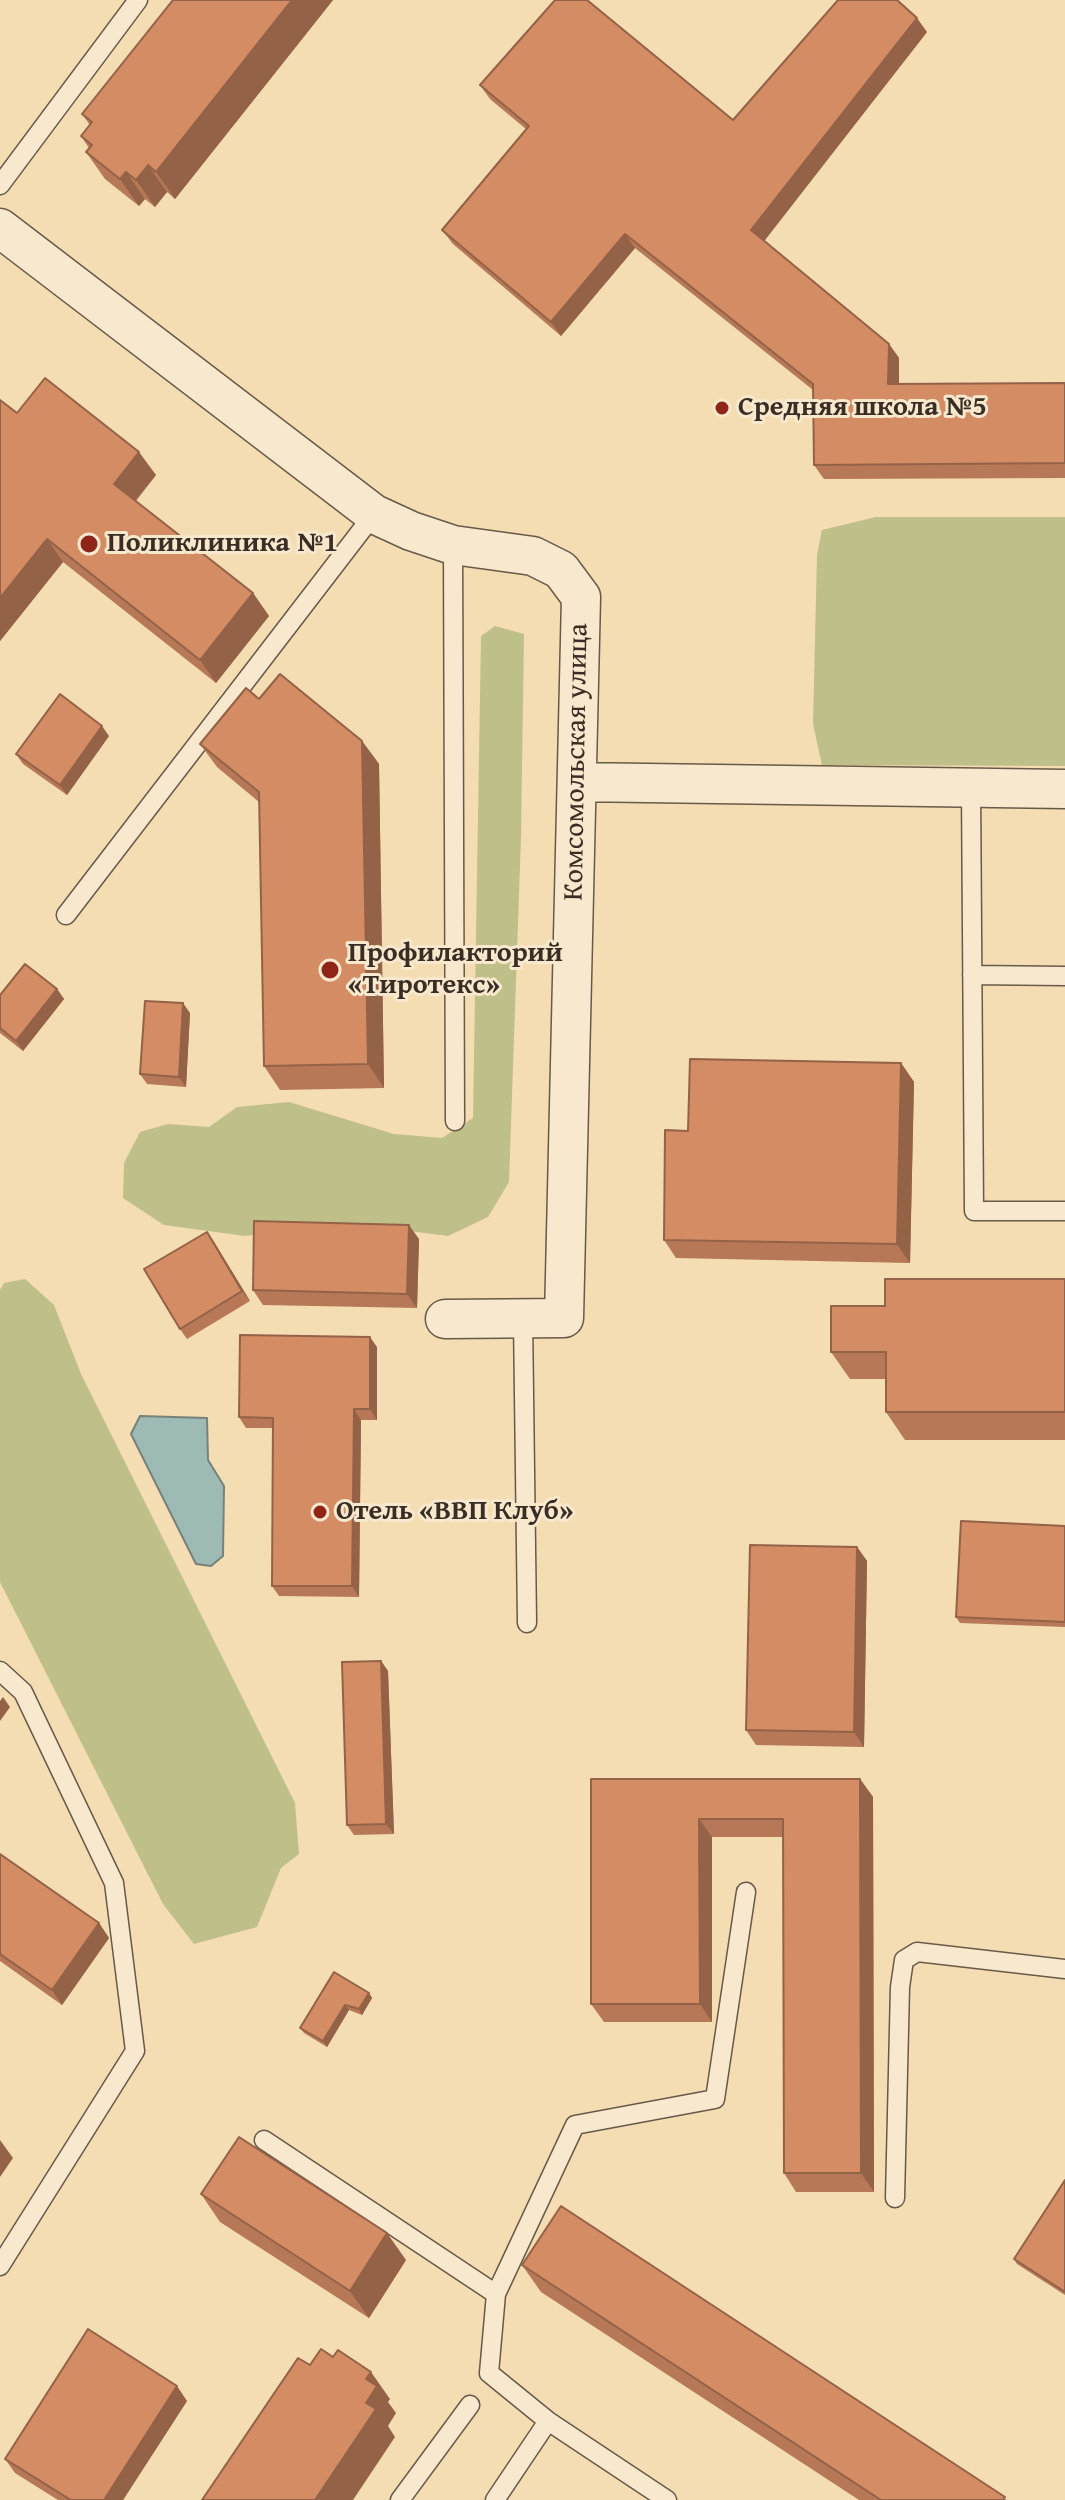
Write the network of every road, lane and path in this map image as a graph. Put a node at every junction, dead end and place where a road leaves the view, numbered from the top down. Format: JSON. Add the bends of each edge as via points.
{"nodes":[{"id":1,"x":138,"y":0,"type":"edge"},
{"id":2,"x":0,"y":185,"type":"edge"},
{"id":3,"x":0,"y":228,"type":"edge"},
{"id":4,"x":374,"y":514,"type":"junction"},
{"id":5,"x":453,"y":545,"type":"junction"},
{"id":6,"x":577,"y":782,"type":"junction"},
{"id":7,"x":971,"y":788,"type":"junction"},
{"id":8,"x":1065,"y":789,"type":"edge"},
{"id":9,"x":66,"y":915,"type":"dead end"},
{"id":10,"x":972,"y":975,"type":"junction"},
{"id":11,"x":1065,"y":976,"type":"edge"},
{"id":12,"x":455,"y":1121,"type":"dead end"},
{"id":13,"x":1065,"y":1211,"type":"edge"},
{"id":14,"x":445,"y":1319,"type":"dead end"},
{"id":15,"x":523,"y":1319,"type":"junction"},
{"id":16,"x":527,"y":1623,"type":"dead end"},
{"id":17,"x":0,"y":1671,"type":"edge"},
{"id":18,"x":746,"y":1892,"type":"dead end"},
{"id":19,"x":1065,"y":1969,"type":"edge"},
{"id":20,"x":264,"y":2140,"type":"dead end"},
{"id":21,"x":895,"y":2198,"type":"dead end"},
{"id":22,"x":0,"y":2266,"type":"edge"},
{"id":23,"x":496,"y":2294,"type":"junction"},
{"id":24,"x":470,"y":2405,"type":"dead end"},
{"id":25,"x":548,"y":2421,"type":"junction"},
{"id":26,"x":400,"y":2500,"type":"edge"},
{"id":27,"x":495,"y":2500,"type":"edge"},
{"id":28,"x":667,"y":2500,"type":"edge"}],
"edges":[{"from":1,"to":2,"type":"lane"},
{"from":3,"to":4,"type":"street","name":"Комсомольская улица"},
{"from":4,"to":5,"type":"street","name":"Комсомольская улица"},
{"from":4,"to":9,"type":"lane"},
{"from":5,"to":6,"type":"street","name":"Комсомольская улица","via":[[533,556],[561,570],[581,597]]},
{"from":5,"to":12,"type":"lane"},
{"from":6,"to":7,"type":"street"},
{"from":6,"to":15,"type":"street","name":"Комсомольская улица","via":[[564,1318]]},
{"from":7,"to":8,"type":"street"},
{"from":7,"to":10,"type":"lane"},
{"from":10,"to":11,"type":"lane"},
{"from":10,"to":13,"type":"lane","via":[[974,1211]]},
{"from":14,"to":15,"type":"street","name":"Комсомольская улица"},
{"from":15,"to":16,"type":"lane"},
{"from":17,"to":22,"type":"lane","via":[[23,1692],[114,1883],[135,2051]]},
{"from":18,"to":23,"type":"lane","via":[[715,2099],[575,2125]]},
{"from":19,"to":21,"type":"lane","via":[[917,1952],[904,1960]]},
{"from":20,"to":23,"type":"lane"},
{"from":23,"to":25,"type":"lane","via":[[489,2373]]},
{"from":24,"to":26,"type":"lane"},
{"from":25,"to":27,"type":"lane"},
{"from":25,"to":28,"type":"lane"}]}
